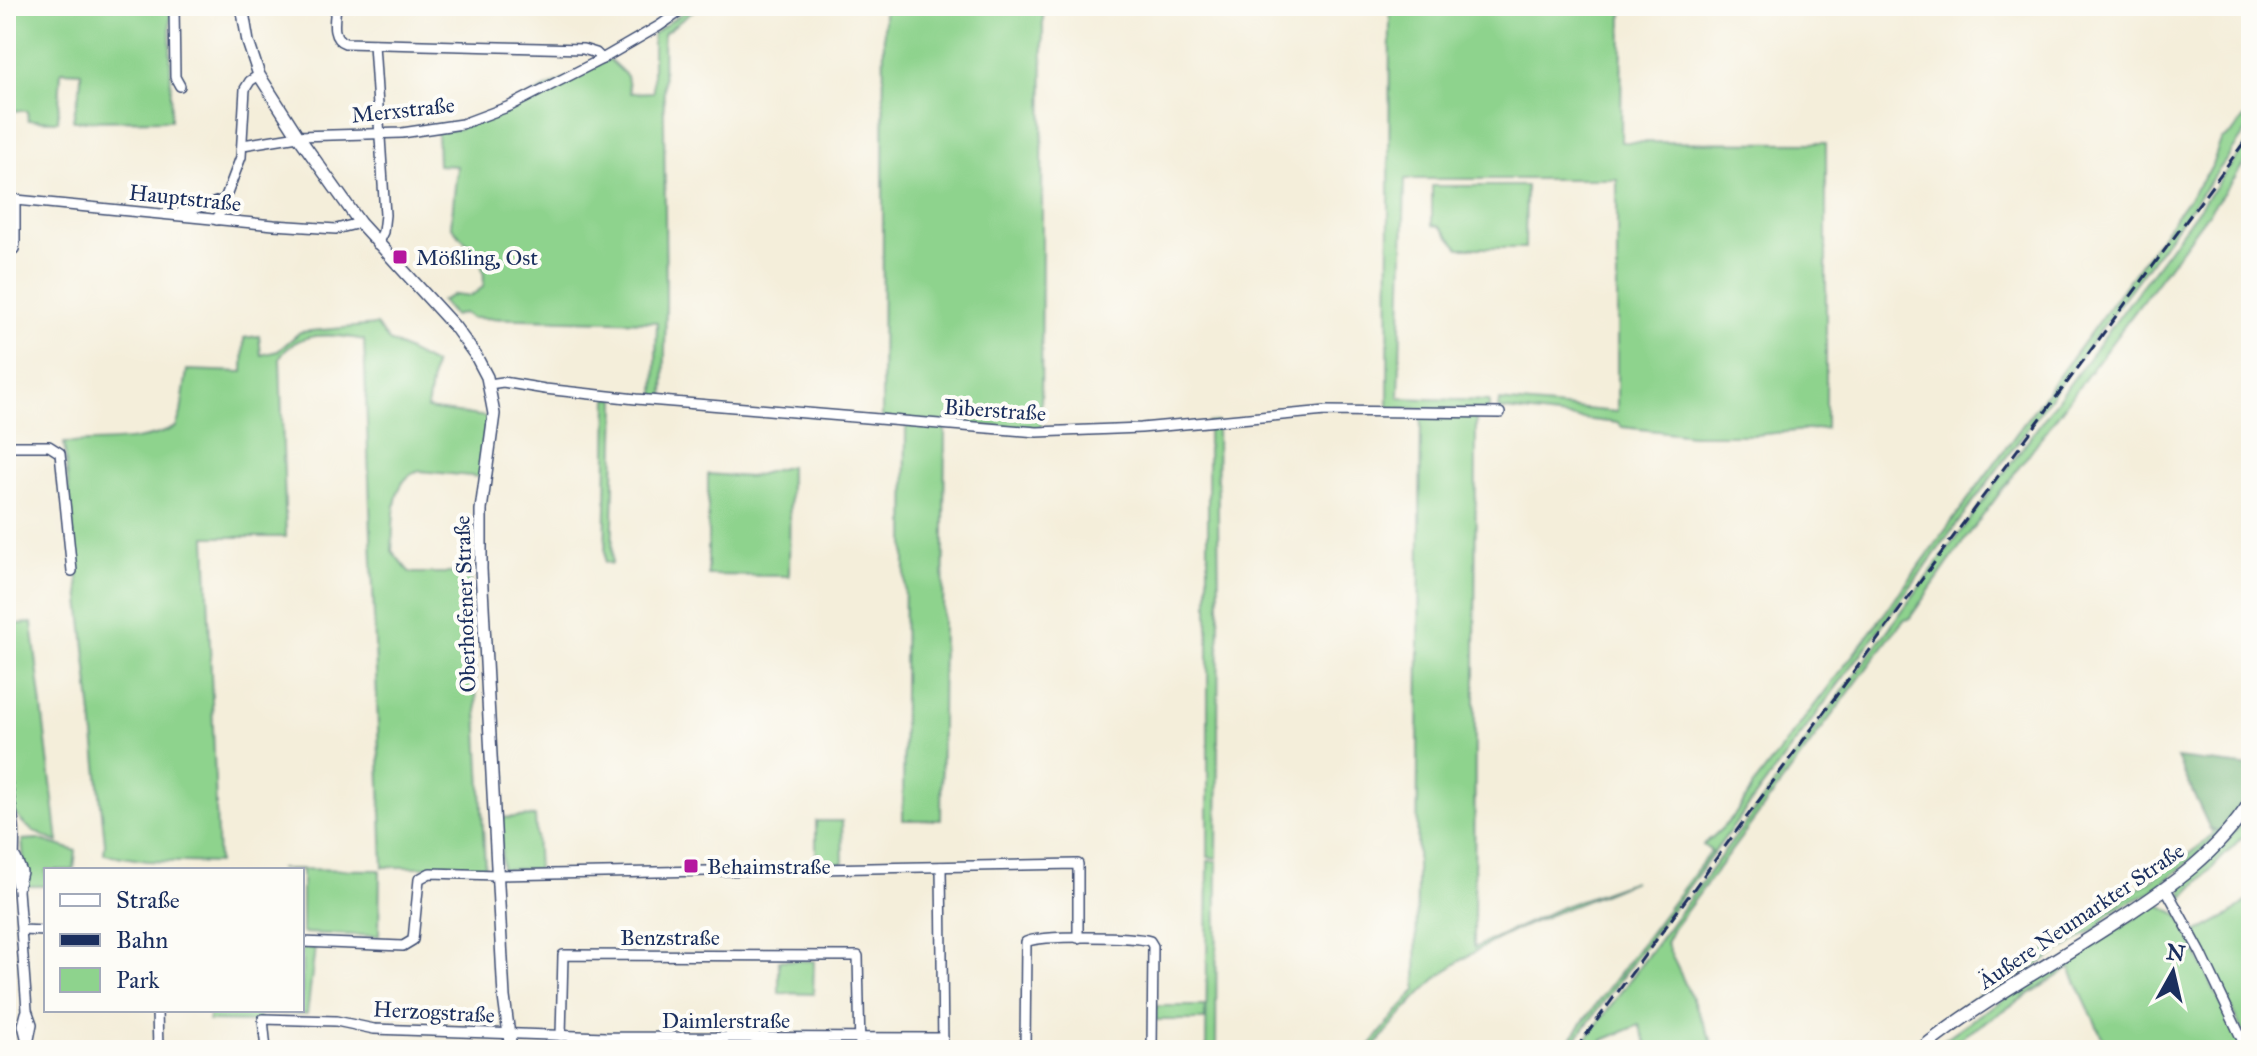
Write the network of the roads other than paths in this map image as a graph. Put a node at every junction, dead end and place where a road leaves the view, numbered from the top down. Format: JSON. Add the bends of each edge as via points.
{"nodes":[{"id":1,"x":174,"y":6,"type":"edge"},
{"id":2,"x":242,"y":6,"type":"edge"},
{"id":3,"x":336,"y":6,"type":"edge"},
{"id":4,"x":688,"y":6,"type":"edge"},
{"id":5,"x":374,"y":44,"type":"junction"},
{"id":6,"x":602,"y":59,"type":"junction"},
{"id":7,"x":259,"y":75,"type":"junction"},
{"id":8,"x":180,"y":86,"type":"dead end"},
{"id":9,"x":380,"y":133,"type":"junction"},
{"id":10,"x":298,"y":136,"type":"junction"},
{"id":11,"x":243,"y":145,"type":"junction"},
{"id":12,"x":10,"y":199,"type":"edge"},
{"id":13,"x":223,"y":200,"type":"junction"},
{"id":14,"x":173,"y":215,"type":"junction"},
{"id":15,"x":217,"y":220,"type":"junction"},
{"id":16,"x":360,"y":223,"type":"junction"},
{"id":17,"x":377,"y":244,"type":"junction"},
{"id":18,"x":6,"y":255,"type":"edge"},
{"id":19,"x":489,"y":384,"type":"junction"},
{"id":20,"x":1500,"y":413,"type":"dead end"},
{"id":21,"x":6,"y":446,"type":"edge"},
{"id":22,"x":72,"y":571,"type":"dead end"},
{"id":23,"x":6,"y":773,"type":"edge"},
{"id":24,"x":2251,"y":801,"type":"edge"},
{"id":25,"x":941,"y":867,"type":"junction"},
{"id":26,"x":497,"y":875,"type":"junction"},
{"id":27,"x":2166,"y":889,"type":"junction"},
{"id":28,"x":21,"y":930,"type":"junction"},
{"id":29,"x":44,"y":931,"type":"edge"},
{"id":30,"x":1078,"y":938,"type":"junction"},
{"id":31,"x":304,"y":942,"type":"edge"},
{"id":32,"x":157,"y":1012,"type":"edge"},
{"id":33,"x":508,"y":1033,"type":"junction"},
{"id":34,"x":561,"y":1036,"type":"junction"},
{"id":35,"x":606,"y":1037,"type":"junction"},
{"id":36,"x":683,"y":1037,"type":"junction"},
{"id":37,"x":860,"y":1037,"type":"junction"},
{"id":38,"x":781,"y":1038,"type":"junction"},
{"id":39,"x":943,"y":1038,"type":"junction"},
{"id":40,"x":29,"y":1045,"type":"edge"},
{"id":41,"x":158,"y":1050,"type":"edge"},
{"id":42,"x":266,"y":1050,"type":"edge"},
{"id":43,"x":511,"y":1050,"type":"edge"},
{"id":44,"x":605,"y":1050,"type":"edge"},
{"id":45,"x":683,"y":1050,"type":"edge"},
{"id":46,"x":781,"y":1050,"type":"edge"},
{"id":47,"x":860,"y":1050,"type":"edge"},
{"id":48,"x":943,"y":1050,"type":"edge"},
{"id":49,"x":1025,"y":1050,"type":"edge"},
{"id":50,"x":1152,"y":1050,"type":"edge"},
{"id":51,"x":1920,"y":1050,"type":"edge"},
{"id":52,"x":2247,"y":1050,"type":"edge"}],
"edges":[{"from":1,"to":8,"type":"street","via":[[175,77]]},
{"from":2,"to":7,"type":"street","name":"Oberhofener Straße"},
{"from":3,"to":5,"type":"street","via":[[337,39]]},
{"from":4,"to":6,"type":"street","name":"Merxstraße"},
{"from":5,"to":6,"type":"street","via":[[583,49]]},
{"from":5,"to":9,"type":"street"},
{"from":6,"to":9,"type":"street","name":"Merxstraße","via":[[485,116],[442,128]]},
{"from":7,"to":10,"type":"street","name":"Oberhofener Straße"},
{"from":7,"to":11,"type":"street","via":[[245,89]]},
{"from":9,"to":10,"type":"street","name":"Merxstraße"},
{"from":9,"to":17,"type":"street","via":[[385,221]]},
{"from":10,"to":11,"type":"street","name":"Merxstraße"},
{"from":10,"to":16,"type":"street","name":"Oberhofener Straße"},
{"from":11,"to":13,"type":"street"},
{"from":12,"to":14,"type":"street","name":"Hauptstraße"},
{"from":12,"to":18,"type":"street","via":[[15,243]]},
{"from":13,"to":14,"type":"street"},
{"from":13,"to":15,"type":"street"},
{"from":14,"to":15,"type":"street","name":"Hauptstraße"},
{"from":15,"to":16,"type":"street","name":"Hauptstraße","via":[[336,229]]},
{"from":16,"to":17,"type":"street","name":"Oberhofener Straße"},
{"from":17,"to":19,"type":"street","name":"Oberhofener Straße","via":[[455,327]]},
{"from":19,"to":20,"type":"street","name":"Biberstraße","via":[[1037,432],[1326,411]]},
{"from":19,"to":26,"type":"street","name":"Oberhofener Straße","via":[[494,414],[480,541]]},
{"from":21,"to":22,"type":"street","via":[[49,446],[60,453]]},
{"from":23,"to":28,"type":"street","via":[[22,872]]},
{"from":24,"to":27,"type":"main road","name":"Äußere Neumarkter Straße","via":[[2217,845]]},
{"from":25,"to":26,"type":"street"},
{"from":25,"to":30,"type":"street","via":[[1078,864]]},
{"from":25,"to":39,"type":"street"},
{"from":26,"to":31,"type":"street","via":[[422,875],[409,944]]},
{"from":26,"to":33,"type":"street","name":"Oberhofener Straße"},
{"from":27,"to":51,"type":"main road","name":"Äußere Neumarkter Straße"},
{"from":27,"to":52,"type":"street"},
{"from":28,"to":29,"type":"street"},
{"from":28,"to":40,"type":"street","via":[[27,1010],[23,1025]]},
{"from":30,"to":49,"type":"street","via":[[1026,942]]},
{"from":30,"to":50,"type":"street","via":[[1150,941]]},
{"from":32,"to":41,"type":"street"},
{"from":33,"to":34,"type":"street","name":"Daimlerstraße"},
{"from":33,"to":42,"type":"street","name":"Herzogstraße","via":[[263,1019]]},
{"from":33,"to":43,"type":"street","name":"Oberhofener Straße"},
{"from":34,"to":35,"type":"street","name":"Daimlerstraße"},
{"from":34,"to":37,"type":"street","name":"Benzstraße","via":[[563,955],[858,956]]},
{"from":35,"to":36,"type":"street","name":"Daimlerstraße"},
{"from":35,"to":44,"type":"street"},
{"from":36,"to":38,"type":"street","name":"Daimlerstraße"},
{"from":36,"to":45,"type":"street"},
{"from":37,"to":38,"type":"street","name":"Daimlerstraße"},
{"from":37,"to":39,"type":"street","name":"Daimlerstraße"},
{"from":37,"to":47,"type":"street"},
{"from":38,"to":46,"type":"street"},
{"from":39,"to":48,"type":"street"}]}
